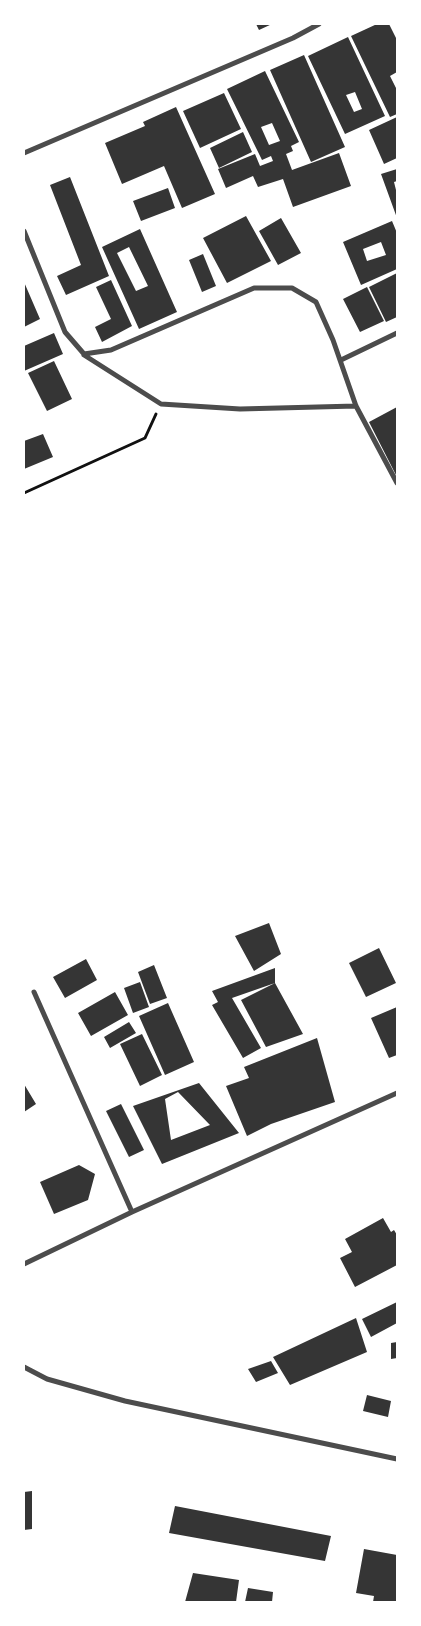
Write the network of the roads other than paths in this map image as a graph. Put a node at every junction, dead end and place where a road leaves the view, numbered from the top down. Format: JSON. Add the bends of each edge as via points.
{"nodes":[{"id":1,"x":319,"y":24,"type":"edge"},
{"id":2,"x":24,"y":153,"type":"edge"},
{"id":3,"x":24,"y":231,"type":"edge"},
{"id":4,"x":397,"y":333,"type":"edge"},
{"id":5,"x":84,"y":354,"type":"junction"},
{"id":6,"x":341,"y":360,"type":"junction"},
{"id":7,"x":356,"y":406,"type":"junction"},
{"id":8,"x":397,"y":483,"type":"edge"},
{"id":9,"x":34,"y":992,"type":"dead end"},
{"id":10,"x":397,"y":1093,"type":"edge"},
{"id":11,"x":132,"y":1212,"type":"junction"},
{"id":12,"x":24,"y":1264,"type":"edge"},
{"id":13,"x":24,"y":1367,"type":"edge"},
{"id":14,"x":397,"y":1459,"type":"edge"}],
"edges":[{"from":1,"to":2,"type":"street"},
{"from":3,"to":5,"type":"street","via":[[65,332]]},
{"from":4,"to":6,"type":"street"},
{"from":5,"to":6,"type":"street","via":[[111,350],[254,288],[292,288],[316,302]]},
{"from":5,"to":7,"type":"street","via":[[161,404],[240,409]]},
{"from":6,"to":7,"type":"street"},
{"from":7,"to":8,"type":"street"},
{"from":9,"to":11,"type":"street"},
{"from":10,"to":11,"type":"street"},
{"from":11,"to":12,"type":"street"},
{"from":13,"to":14,"type":"street","via":[[47,1379],[125,1400]]}]}
